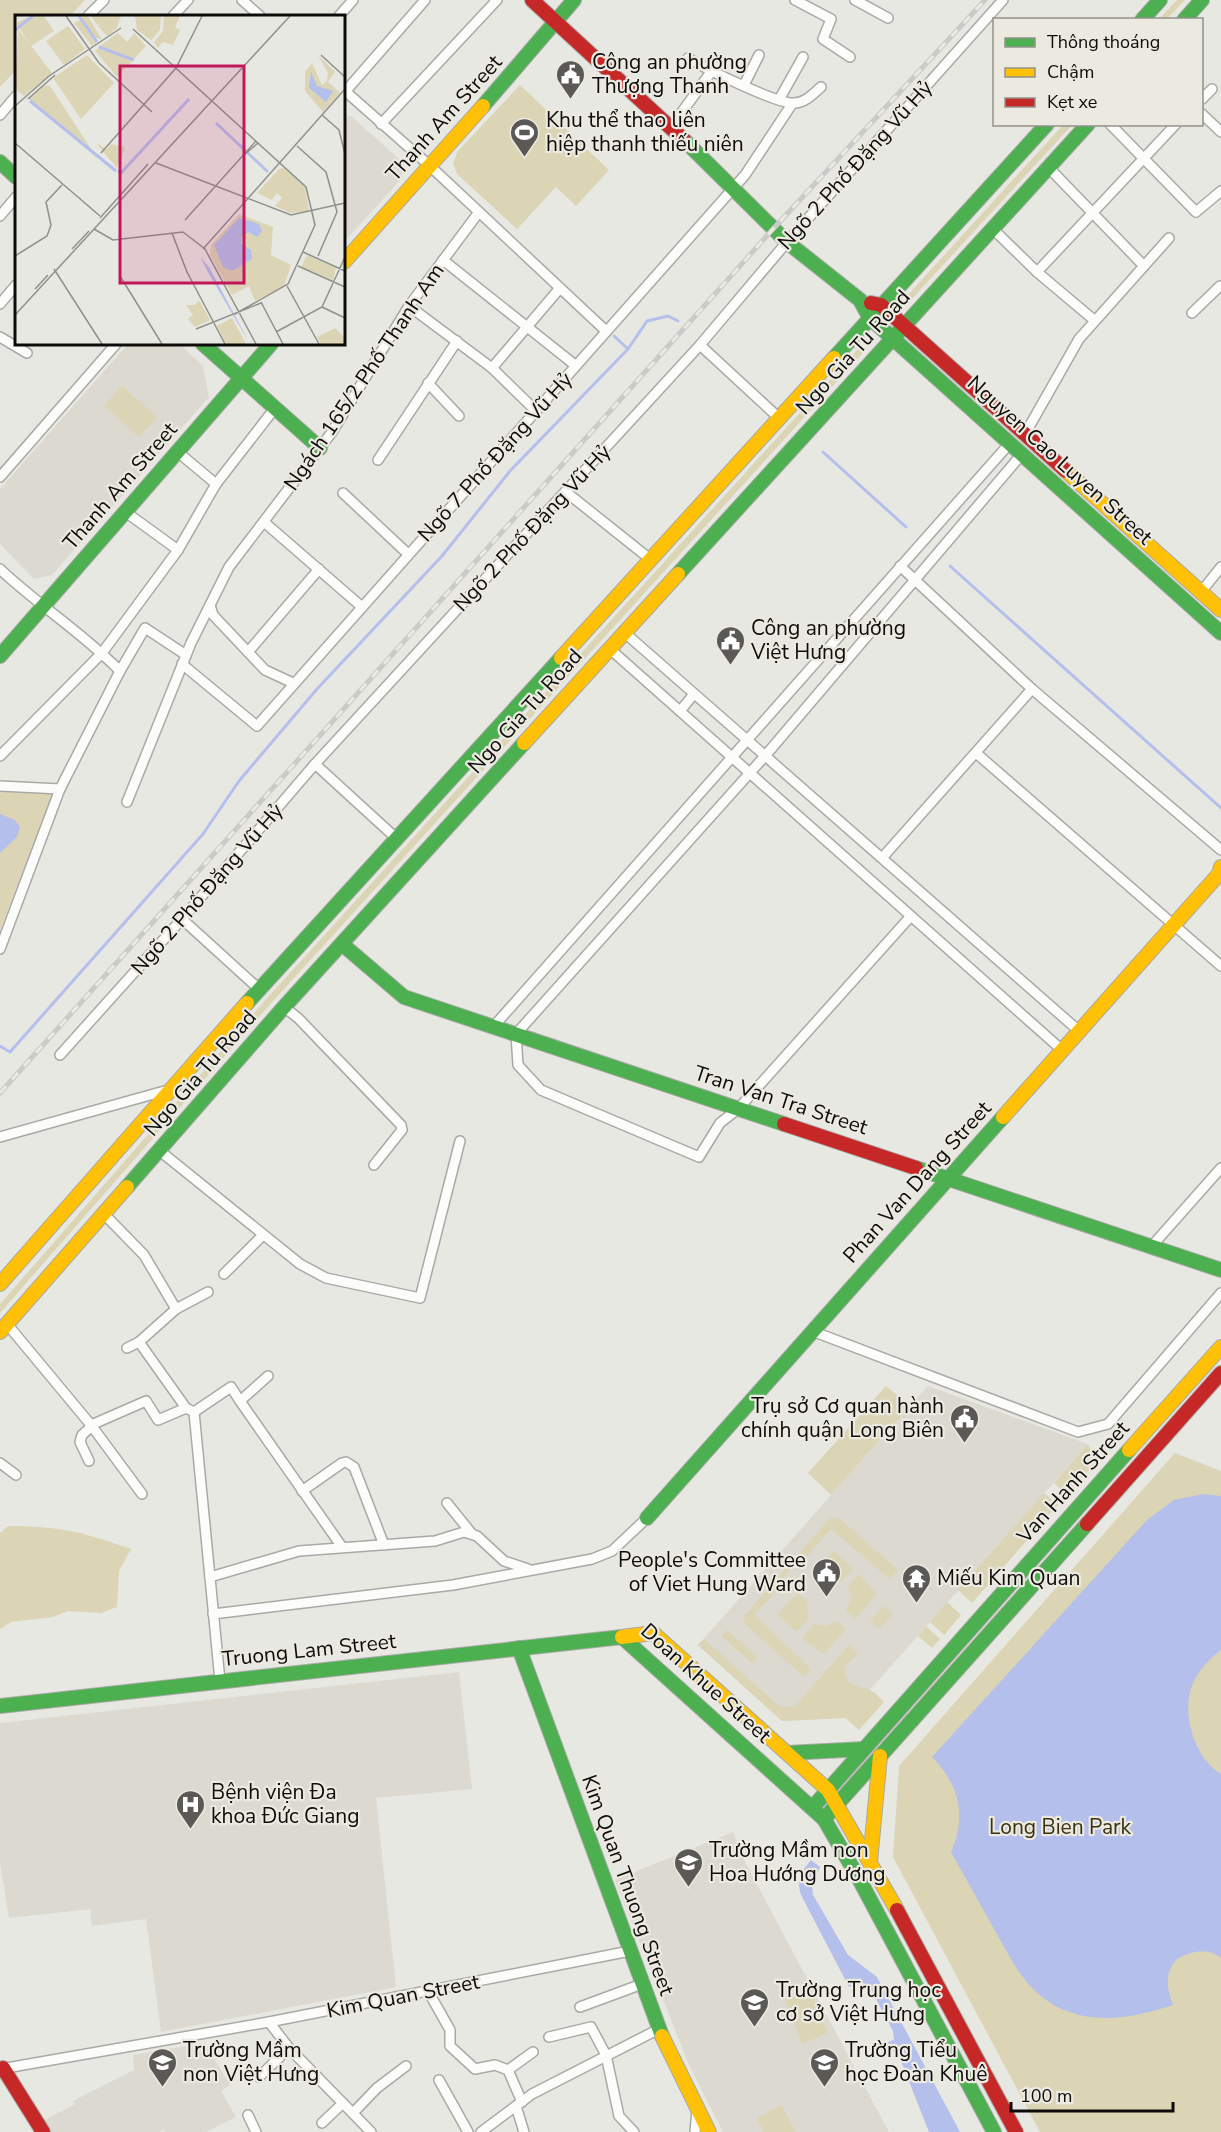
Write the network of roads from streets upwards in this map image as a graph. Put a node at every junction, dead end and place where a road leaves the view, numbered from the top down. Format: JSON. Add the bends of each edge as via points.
{"nodes":[{"id":1,"x":104,"y":0,"type":"edge"},
{"id":2,"x":188,"y":0,"type":"edge"},
{"id":3,"x":242,"y":0,"type":"edge"},
{"id":4,"x":354,"y":0,"type":"edge"},
{"id":5,"x":425,"y":0,"type":"edge"},
{"id":6,"x":497,"y":0,"type":"edge"},
{"id":7,"x":532,"y":0,"type":"edge"},
{"id":8,"x":574,"y":0,"type":"edge"},
{"id":9,"x":795,"y":0,"type":"edge"},
{"id":10,"x":855,"y":0,"type":"edge"},
{"id":11,"x":1003,"y":0,"type":"edge"},
{"id":12,"x":1160,"y":0,"type":"edge"},
{"id":13,"x":1202,"y":0,"type":"edge"},
{"id":14,"x":89,"y":15,"type":"edge"},
{"id":15,"x":174,"y":15,"type":"edge"},
{"id":16,"x":257,"y":15,"type":"edge"},
{"id":17,"x":340,"y":15,"type":"edge"},
{"id":18,"x":888,"y":18,"type":"dead end"},
{"id":19,"x":1145,"y":18,"type":"edge"},
{"id":20,"x":1186,"y":18,"type":"edge"},
{"id":21,"x":557,"y":23,"type":"junction"},
{"id":22,"x":759,"y":55,"type":"dead end"},
{"id":23,"x":803,"y":57,"type":"dead end"},
{"id":24,"x":850,"y":57,"type":"dead end"},
{"id":25,"x":688,"y":58,"type":"dead end"},
{"id":26,"x":711,"y":72,"type":"junction"},
{"id":27,"x":744,"y":85,"type":"junction"},
{"id":28,"x":821,"y":87,"type":"dead end"},
{"id":29,"x":1212,"y":88,"type":"dead end"},
{"id":30,"x":345,"y":90,"type":"edge"},
{"id":31,"x":345,"y":92,"type":"edge"},
{"id":32,"x":15,"y":97,"type":"edge"},
{"id":33,"x":780,"y":98,"type":"junction"},
{"id":34,"x":1203,"y":98,"type":"edge"},
{"id":35,"x":792,"y":104,"type":"junction"},
{"id":36,"x":0,"y":115,"type":"edge"},
{"id":37,"x":1203,"y":115,"type":"edge"},
{"id":38,"x":381,"y":124,"type":"junction"},
{"id":39,"x":1045,"y":126,"type":"edge"},
{"id":40,"x":1086,"y":126,"type":"edge"},
{"id":41,"x":1112,"y":126,"type":"edge"},
{"id":42,"x":1174,"y":126,"type":"edge"},
{"id":43,"x":671,"y":127,"type":"junction"},
{"id":44,"x":1221,"y":132,"type":"edge"},
{"id":45,"x":1143,"y":158,"type":"junction"},
{"id":46,"x":0,"y":162,"type":"edge"},
{"id":47,"x":430,"y":166,"type":"junction"},
{"id":48,"x":1049,"y":168,"type":"junction"},
{"id":49,"x":15,"y":176,"type":"edge"},
{"id":50,"x":732,"y":188,"type":"junction"},
{"id":51,"x":1220,"y":194,"type":"edge"},
{"id":52,"x":15,"y":198,"type":"edge"},
{"id":53,"x":479,"y":212,"type":"junction"},
{"id":54,"x":1094,"y":213,"type":"junction"},
{"id":55,"x":0,"y":216,"type":"edge"},
{"id":56,"x":993,"y":229,"type":"junction"},
{"id":57,"x":1169,"y":238,"type":"dead end"},
{"id":58,"x":787,"y":242,"type":"junction"},
{"id":59,"x":443,"y":260,"type":"junction"},
{"id":60,"x":345,"y":261,"type":"edge"},
{"id":61,"x":1144,"y":266,"type":"junction"},
{"id":62,"x":1037,"y":272,"type":"junction"},
{"id":63,"x":15,"y":286,"type":"edge"},
{"id":64,"x":1220,"y":286,"type":"edge"},
{"id":65,"x":560,"y":288,"type":"junction"},
{"id":66,"x":860,"y":300,"type":"junction"},
{"id":67,"x":0,"y":304,"type":"edge"},
{"id":68,"x":881,"y":305,"type":"junction"},
{"id":69,"x":409,"y":306,"type":"junction"},
{"id":70,"x":1192,"y":313,"type":"dead end"},
{"id":71,"x":870,"y":318,"type":"junction"},
{"id":72,"x":1094,"y":320,"type":"junction"},
{"id":73,"x":528,"y":325,"type":"junction"},
{"id":74,"x":904,"y":326,"type":"junction"},
{"id":75,"x":606,"y":331,"type":"junction"},
{"id":76,"x":0,"y":337,"type":"edge"},
{"id":77,"x":893,"y":339,"type":"junction"},
{"id":78,"x":457,"y":341,"type":"junction"},
{"id":79,"x":115,"y":345,"type":"edge"},
{"id":80,"x":204,"y":345,"type":"edge"},
{"id":81,"x":270,"y":345,"type":"edge"},
{"id":82,"x":699,"y":345,"type":"junction"},
{"id":83,"x":27,"y":353,"type":"dead end"},
{"id":84,"x":575,"y":365,"type":"junction"},
{"id":85,"x":492,"y":368,"type":"junction"},
{"id":86,"x":240,"y":377,"type":"junction"},
{"id":87,"x":428,"y":383,"type":"junction"},
{"id":88,"x":275,"y":408,"type":"junction"},
{"id":89,"x":535,"y":410,"type":"junction"},
{"id":90,"x":459,"y":416,"type":"dead end"},
{"id":91,"x":779,"y":418,"type":"junction"},
{"id":92,"x":1025,"y":434,"type":"junction"},
{"id":93,"x":1010,"y":443,"type":"junction"},
{"id":94,"x":320,"y":448,"type":"junction"},
{"id":95,"x":179,"y":453,"type":"junction"},
{"id":96,"x":1022,"y":454,"type":"junction"},
{"id":97,"x":378,"y":460,"type":"dead end"},
{"id":98,"x":0,"y":477,"type":"edge"},
{"id":99,"x":216,"y":484,"type":"junction"},
{"id":100,"x":566,"y":492,"type":"junction"},
{"id":101,"x":343,"y":493,"type":"dead end"},
{"id":102,"x":127,"y":513,"type":"junction"},
{"id":103,"x":264,"y":522,"type":"junction"},
{"id":104,"x":178,"y":550,"type":"junction"},
{"id":105,"x":408,"y":554,"type":"junction"},
{"id":106,"x":650,"y":559,"type":"junction"},
{"id":107,"x":900,"y":566,"type":"junction"},
{"id":108,"x":1221,"y":567,"type":"edge"},
{"id":109,"x":319,"y":569,"type":"junction"},
{"id":110,"x":1,"y":572,"type":"edge"},
{"id":111,"x":914,"y":579,"type":"junction"},
{"id":112,"x":1201,"y":592,"type":"junction"},
{"id":113,"x":210,"y":605,"type":"junction"},
{"id":114,"x":42,"y":606,"type":"junction"},
{"id":115,"x":362,"y":606,"type":"junction"},
{"id":116,"x":1221,"y":610,"type":"edge"},
{"id":117,"x":625,"y":633,"type":"junction"},
{"id":118,"x":1221,"y":633,"type":"edge"},
{"id":119,"x":610,"y":649,"type":"junction"},
{"id":120,"x":248,"y":652,"type":"junction"},
{"id":121,"x":102,"y":653,"type":"junction"},
{"id":122,"x":0,"y":656,"type":"edge"},
{"id":123,"x":184,"y":660,"type":"junction"},
{"id":124,"x":120,"y":670,"type":"junction"},
{"id":125,"x":293,"y":683,"type":"junction"},
{"id":126,"x":1032,"y":689,"type":"junction"},
{"id":127,"x":694,"y":694,"type":"junction"},
{"id":128,"x":680,"y":711,"type":"junction"},
{"id":129,"x":746,"y":739,"type":"junction"},
{"id":130,"x":976,"y":753,"type":"junction"},
{"id":131,"x":0,"y":756,"type":"edge"},
{"id":132,"x":731,"y":756,"type":"junction"},
{"id":133,"x":765,"y":756,"type":"junction"},
{"id":134,"x":315,"y":764,"type":"junction"},
{"id":135,"x":750,"y":773,"type":"junction"},
{"id":136,"x":0,"y":786,"type":"edge"},
{"id":137,"x":60,"y":789,"type":"junction"},
{"id":138,"x":127,"y":802,"type":"dead end"},
{"id":139,"x":396,"y":838,"type":"junction"},
{"id":140,"x":1221,"y":850,"type":"edge"},
{"id":141,"x":882,"y":858,"type":"junction"},
{"id":142,"x":1220,"y":871,"type":"edge"},
{"id":143,"x":912,"y":916,"type":"junction"},
{"id":144,"x":182,"y":919,"type":"junction"},
{"id":145,"x":1174,"y":924,"type":"junction"},
{"id":146,"x":342,"y":944,"type":"junction"},
{"id":147,"x":0,"y":950,"type":"edge"},
{"id":148,"x":1221,"y":966,"type":"edge"},
{"id":149,"x":259,"y":989,"type":"junction"},
{"id":150,"x":284,"y":1007,"type":"junction"},
{"id":151,"x":494,"y":1026,"type":"junction"},
{"id":152,"x":1079,"y":1031,"type":"junction"},
{"id":153,"x":516,"y":1034,"type":"junction"},
{"id":154,"x":1062,"y":1050,"type":"junction"},
{"id":155,"x":60,"y":1055,"type":"dead end"},
{"id":156,"x":172,"y":1089,"type":"junction"},
{"id":157,"x":738,"y":1108,"type":"junction"},
{"id":158,"x":0,"y":1137,"type":"edge"},
{"id":159,"x":460,"y":1141,"type":"dead end"},
{"id":160,"x":160,"y":1151,"type":"junction"},
{"id":161,"x":374,"y":1165,"type":"dead end"},
{"id":162,"x":1221,"y":1168,"type":"edge"},
{"id":163,"x":949,"y":1178,"type":"junction"},
{"id":164,"x":104,"y":1214,"type":"junction"},
{"id":165,"x":263,"y":1235,"type":"junction"},
{"id":166,"x":1151,"y":1247,"type":"junction"},
{"id":167,"x":1221,"y":1270,"type":"edge"},
{"id":168,"x":224,"y":1274,"type":"dead end"},
{"id":169,"x":0,"y":1284,"type":"edge"},
{"id":170,"x":208,"y":1292,"type":"dead end"},
{"id":171,"x":1221,"y":1293,"type":"edge"},
{"id":172,"x":176,"y":1309,"type":"junction"},
{"id":173,"x":3,"y":1328,"type":"edge"},
{"id":174,"x":812,"y":1331,"type":"junction"},
{"id":175,"x":139,"y":1342,"type":"junction"},
{"id":176,"x":1221,"y":1347,"type":"edge"},
{"id":177,"x":127,"y":1348,"type":"dead end"},
{"id":178,"x":1221,"y":1373,"type":"edge"},
{"id":179,"x":268,"y":1376,"type":"dead end"},
{"id":180,"x":240,"y":1401,"type":"junction"},
{"id":181,"x":190,"y":1410,"type":"junction"},
{"id":182,"x":92,"y":1426,"type":"junction"},
{"id":183,"x":89,"y":1461,"type":"dead end"},
{"id":184,"x":0,"y":1463,"type":"edge"},
{"id":185,"x":16,"y":1475,"type":"dead end"},
{"id":186,"x":302,"y":1491,"type":"junction"},
{"id":187,"x":142,"y":1494,"type":"dead end"},
{"id":188,"x":447,"y":1503,"type":"dead end"},
{"id":189,"x":647,"y":1518,"type":"joint"},
{"id":190,"x":472,"y":1534,"type":"junction"},
{"id":191,"x":384,"y":1545,"type":"junction"},
{"id":192,"x":342,"y":1547,"type":"junction"},
{"id":193,"x":531,"y":1570,"type":"junction"},
{"id":194,"x":210,"y":1577,"type":"junction"},
{"id":195,"x":213,"y":1614,"type":"junction"},
{"id":196,"x":622,"y":1637,"type":"junction"},
{"id":197,"x":519,"y":1648,"type":"junction"},
{"id":198,"x":220,"y":1681,"type":"junction"},
{"id":199,"x":0,"y":1706,"type":"edge"},
{"id":200,"x":864,"y":1749,"type":"junction"},
{"id":201,"x":787,"y":1753,"type":"junction"},
{"id":202,"x":880,"y":1756,"type":"junction"},
{"id":203,"x":828,"y":1790,"type":"junction"},
{"id":204,"x":838,"y":1804,"type":"junction"},
{"id":205,"x":813,"y":1806,"type":"junction"},
{"id":206,"x":824,"y":1819,"type":"junction"},
{"id":207,"x":870,"y":1862,"type":"junction"},
{"id":208,"x":630,"y":1951,"type":"junction"},
{"id":209,"x":642,"y":1984,"type":"junction"},
{"id":210,"x":428,"y":1991,"type":"junction"},
{"id":211,"x":580,"y":2007,"type":"dead end"},
{"id":212,"x":269,"y":2022,"type":"junction"},
{"id":213,"x":659,"y":2029,"type":"junction"},
{"id":214,"x":549,"y":2037,"type":"dead end"},
{"id":215,"x":289,"y":2048,"type":"junction"},
{"id":216,"x":533,"y":2052,"type":"dead end"},
{"id":217,"x":606,"y":2055,"type":"junction"},
{"id":218,"x":406,"y":2066,"type":"dead end"},
{"id":219,"x":2,"y":2068,"type":"edge"},
{"id":220,"x":508,"y":2070,"type":"junction"},
{"id":221,"x":259,"y":2077,"type":"dead end"},
{"id":222,"x":439,"y":2080,"type":"dead end"},
{"id":223,"x":343,"y":2103,"type":"junction"},
{"id":224,"x":519,"y":2104,"type":"junction"},
{"id":225,"x":698,"y":2109,"type":"junction"},
{"id":226,"x":353,"y":2113,"type":"junction"},
{"id":227,"x":248,"y":2115,"type":"dead end"},
{"id":228,"x":322,"y":2123,"type":"dead end"},
{"id":229,"x":43,"y":2132,"type":"edge"},
{"id":230,"x":256,"y":2132,"type":"edge"},
{"id":231,"x":371,"y":2132,"type":"edge"},
{"id":232,"x":468,"y":2132,"type":"edge"},
{"id":233,"x":481,"y":2132,"type":"edge"},
{"id":234,"x":524,"y":2132,"type":"edge"},
{"id":235,"x":634,"y":2132,"type":"edge"},
{"id":236,"x":695,"y":2132,"type":"edge"},
{"id":237,"x":709,"y":2132,"type":"edge"},
{"id":238,"x":993,"y":2132,"type":"edge"},
{"id":239,"x":1016,"y":2132,"type":"edge"}],
"edges":[{"from":1,"to":14,"type":"street"},
{"from":2,"to":15,"type":"street"},
{"from":3,"to":16,"type":"street"},
{"from":4,"to":17,"type":"street"},
{"from":5,"to":30,"type":"street"},
{"from":6,"to":38,"type":"street"},
{"from":7,"to":21,"type":"street"},
{"from":8,"to":21,"type":"street","name":"Thanh Am Street"},
{"from":9,"to":24,"type":"street","via":[[831,19],[823,39]]},
{"from":10,"to":18,"type":"street"},
{"from":11,"to":58,"type":"street","name":"Ngõ 2 Phố Đặng Vũ Hỷ"},
{"from":12,"to":19,"type":"street"},
{"from":13,"to":20,"type":"street"},
{"from":21,"to":43,"type":"street"},
{"from":21,"to":47,"type":"street","name":"Thanh Am Street"},
{"from":22,"to":27,"type":"street"},
{"from":23,"to":33,"type":"street"},
{"from":25,"to":26,"type":"street"},
{"from":26,"to":27,"type":"street"},
{"from":26,"to":43,"type":"street"},
{"from":27,"to":33,"type":"street"},
{"from":28,"to":35,"type":"street","via":[[808,99]]},
{"from":29,"to":34,"type":"street"},
{"from":31,"to":38,"type":"street"},
{"from":32,"to":36,"type":"street"},
{"from":33,"to":35,"type":"street"},
{"from":35,"to":50,"type":"street","name":"Ngõ 7 Phố Đặng Vũ Hỷ","via":[[745,175]]},
{"from":37,"to":44,"type":"street"},
{"from":38,"to":47,"type":"street"},
{"from":39,"to":68,"type":"street","name":"Ngo Gia Tu Road"},
{"from":40,"to":48,"type":"street","name":"Ngo Gia Tu Road"},
{"from":41,"to":45,"type":"street"},
{"from":42,"to":45,"type":"street"},
{"from":43,"to":50,"type":"street"},
{"from":45,"to":51,"type":"street","via":[[1196,212]]},
{"from":45,"to":54,"type":"street"},
{"from":46,"to":49,"type":"street"},
{"from":47,"to":53,"type":"street"},
{"from":47,"to":60,"type":"street","name":"Thanh Am Street"},
{"from":48,"to":54,"type":"street"},
{"from":48,"to":56,"type":"street","name":"Ngo Gia Tu Road"},
{"from":50,"to":58,"type":"street"},
{"from":50,"to":75,"type":"street","name":"Ngõ 7 Phố Đặng Vũ Hỷ"},
{"from":52,"to":55,"type":"street"},
{"from":53,"to":59,"type":"street","name":"Ngách 165/2 Phố Thanh Am"},
{"from":53,"to":65,"type":"street"},
{"from":54,"to":61,"type":"street"},
{"from":54,"to":62,"type":"street"},
{"from":56,"to":62,"type":"street"},
{"from":56,"to":74,"type":"street","name":"Ngo Gia Tu Road"},
{"from":57,"to":61,"type":"street"},
{"from":58,"to":66,"type":"street"},
{"from":58,"to":82,"type":"street","name":"Ngõ 2 Phố Đặng Vũ Hỷ"},
{"from":59,"to":69,"type":"street","name":"Ngách 165/2 Phố Thanh Am"},
{"from":59,"to":73,"type":"street"},
{"from":61,"to":72,"type":"street"},
{"from":62,"to":72,"type":"street"},
{"from":63,"to":67,"type":"street"},
{"from":64,"to":70,"type":"street"},
{"from":65,"to":73,"type":"street"},
{"from":65,"to":75,"type":"street"},
{"from":66,"to":68,"type":"street"},
{"from":66,"to":71,"type":"street","name":"Nguyen Cao Luyen Street"},
{"from":68,"to":71,"type":"street","name":"Ngo Gia Tu Road"},
{"from":68,"to":74,"type":"street","name":"Nguyen Cao Luyen Street"},
{"from":69,"to":78,"type":"street"},
{"from":69,"to":94,"type":"street","name":"Ngách 165/2 Phố Thanh Am"},
{"from":71,"to":77,"type":"street","name":"Nguyen Cao Luyen Street"},
{"from":71,"to":91,"type":"street","name":"Ngo Gia Tu Road"},
{"from":72,"to":92,"type":"street","via":[[1070,352]]},
{"from":73,"to":84,"type":"street"},
{"from":73,"to":85,"type":"street"},
{"from":74,"to":77,"type":"street","name":"Ngo Gia Tu Road"},
{"from":74,"to":92,"type":"street","name":"Nguyen Cao Luyen Street"},
{"from":75,"to":84,"type":"street","name":"Ngõ 7 Phố Đặng Vũ Hỷ"},
{"from":76,"to":83,"type":"street"},
{"from":77,"to":93,"type":"street","name":"Nguyen Cao Luyen Street"},
{"from":77,"to":117,"type":"street","name":"Ngo Gia Tu Road"},
{"from":78,"to":85,"type":"street"},
{"from":78,"to":87,"type":"street"},
{"from":79,"to":98,"type":"street"},
{"from":80,"to":86,"type":"street"},
{"from":81,"to":86,"type":"street","name":"Thanh Am Street"},
{"from":82,"to":91,"type":"street"},
{"from":82,"to":100,"type":"street","name":"Ngõ 2 Phố Đặng Vũ Hỷ"},
{"from":84,"to":89,"type":"street","name":"Ngõ 7 Phố Đặng Vũ Hỷ"},
{"from":85,"to":89,"type":"street"},
{"from":86,"to":88,"type":"street"},
{"from":86,"to":95,"type":"street","name":"Thanh Am Street"},
{"from":87,"to":90,"type":"street"},
{"from":87,"to":97,"type":"street"},
{"from":88,"to":94,"type":"street"},
{"from":88,"to":99,"type":"street"},
{"from":89,"to":105,"type":"street","name":"Ngõ 7 Phố Đặng Vũ Hỷ"},
{"from":91,"to":106,"type":"street","name":"Ngo Gia Tu Road"},
{"from":92,"to":112,"type":"street","name":"Nguyen Cao Luyen Street"},
{"from":93,"to":96,"type":"street","name":"Nguyen Cao Luyen Street"},
{"from":93,"to":107,"type":"street"},
{"from":94,"to":103,"type":"street","name":"Ngách 165/2 Phố Thanh Am"},
{"from":95,"to":99,"type":"street"},
{"from":95,"to":102,"type":"street","name":"Thanh Am Street"},
{"from":96,"to":111,"type":"street"},
{"from":96,"to":118,"type":"street","name":"Nguyen Cao Luyen Street"},
{"from":99,"to":104,"type":"street"},
{"from":100,"to":106,"type":"street"},
{"from":100,"to":134,"type":"street","name":"Ngõ 2 Phố Đặng Vũ Hỷ"},
{"from":101,"to":105,"type":"street"},
{"from":102,"to":104,"type":"street"},
{"from":102,"to":114,"type":"street","name":"Thanh Am Street"},
{"from":103,"to":109,"type":"street"},
{"from":103,"to":113,"type":"street","name":"Ngách 165/2 Phố Thanh Am","via":[[229,567]]},
{"from":104,"to":121,"type":"street"},
{"from":105,"to":115,"type":"street","name":"Ngõ 7 Phố Đặng Vũ Hỷ"},
{"from":106,"to":139,"type":"street","name":"Ngo Gia Tu Road"},
{"from":107,"to":111,"type":"street"},
{"from":107,"to":129,"type":"street"},
{"from":108,"to":112,"type":"street"},
{"from":109,"to":115,"type":"street"},
{"from":109,"to":120,"type":"street"},
{"from":110,"to":114,"type":"street"},
{"from":111,"to":126,"type":"street"},
{"from":111,"to":133,"type":"street"},
{"from":112,"to":116,"type":"street","name":"Nguyen Cao Luyen Street"},
{"from":113,"to":120,"type":"street","via":[[213,615]]},
{"from":113,"to":123,"type":"street","name":"Ngách 165/2 Phố Thanh Am"},
{"from":114,"to":121,"type":"street"},
{"from":114,"to":122,"type":"street","name":"Thanh Am Street"},
{"from":115,"to":125,"type":"street","name":"Ngõ 7 Phố Đặng Vũ Hỷ"},
{"from":117,"to":119,"type":"street","name":"Ngo Gia Tu Road"},
{"from":117,"to":127,"type":"street"},
{"from":119,"to":128,"type":"street"},
{"from":119,"to":146,"type":"street","name":"Ngo Gia Tu Road"},
{"from":120,"to":125,"type":"street","via":[[265,670]]},
{"from":121,"to":124,"type":"street"},
{"from":121,"to":131,"type":"street"},
{"from":123,"to":124,"type":"street","via":[[145,628]]},
{"from":123,"to":125,"type":"street","name":"Ngõ 7 Phố Đặng Vũ Hỷ","via":[[257,726]]},
{"from":123,"to":138,"type":"street","name":"Ngách 165/2 Phố Thanh Am"},
{"from":124,"to":137,"type":"street"},
{"from":126,"to":130,"type":"street"},
{"from":126,"to":140,"type":"street"},
{"from":127,"to":128,"type":"street"},
{"from":127,"to":129,"type":"street"},
{"from":128,"to":132,"type":"street"},
{"from":129,"to":132,"type":"street"},
{"from":129,"to":133,"type":"street"},
{"from":130,"to":141,"type":"street"},
{"from":130,"to":145,"type":"street"},
{"from":132,"to":135,"type":"street"},
{"from":132,"to":151,"type":"street"},
{"from":133,"to":135,"type":"street"},
{"from":133,"to":141,"type":"street"},
{"from":134,"to":139,"type":"street"},
{"from":134,"to":144,"type":"street","name":"Ngõ 2 Phố Đặng Vũ Hỷ"},
{"from":135,"to":143,"type":"street"},
{"from":135,"to":153,"type":"street"},
{"from":136,"to":137,"type":"street"},
{"from":137,"to":147,"type":"street"},
{"from":139,"to":149,"type":"street","name":"Ngo Gia Tu Road"},
{"from":141,"to":152,"type":"street"},
{"from":142,"to":145,"type":"street","name":"Phan Van Dang Street"},
{"from":143,"to":154,"type":"street"},
{"from":143,"to":157,"type":"street"},
{"from":144,"to":149,"type":"street"},
{"from":144,"to":155,"type":"street","name":"Ngõ 2 Phố Đặng Vũ Hỷ"},
{"from":145,"to":148,"type":"street"},
{"from":145,"to":152,"type":"street","name":"Phan Van Dang Street"},
{"from":146,"to":150,"type":"street","name":"Ngo Gia Tu Road"},
{"from":146,"to":151,"type":"street","name":"Tran Van Tra Street","via":[[404,996]]},
{"from":149,"to":156,"type":"street","name":"Ngo Gia Tu Road"},
{"from":150,"to":160,"type":"street","name":"Ngo Gia Tu Road"},
{"from":150,"to":161,"type":"street","via":[[402,1128]]},
{"from":151,"to":153,"type":"street","name":"Tran Van Tra Street"},
{"from":152,"to":154,"type":"street","name":"Phan Van Dang Street"},
{"from":153,"to":157,"type":"street","name":"Tran Van Tra Street"},
{"from":153,"to":157,"type":"street","via":[[518,1065],[541,1090],[699,1157],[720,1123]]},
{"from":154,"to":163,"type":"street","name":"Phan Van Dang Street"},
{"from":156,"to":158,"type":"street"},
{"from":156,"to":169,"type":"street","name":"Ngo Gia Tu Road"},
{"from":157,"to":163,"type":"street","name":"Tran Van Tra Street"},
{"from":159,"to":165,"type":"street","via":[[420,1298],[326,1278],[300,1264]]},
{"from":160,"to":164,"type":"street","name":"Ngo Gia Tu Road"},
{"from":160,"to":165,"type":"street"},
{"from":162,"to":166,"type":"street"},
{"from":163,"to":166,"type":"street","name":"Tran Van Tra Street"},
{"from":163,"to":174,"type":"street","name":"Phan Van Dang Street"},
{"from":164,"to":172,"type":"street","via":[[144,1255]]},
{"from":164,"to":173,"type":"street","name":"Ngo Gia Tu Road"},
{"from":165,"to":168,"type":"street"},
{"from":166,"to":167,"type":"street","name":"Tran Van Tra Street"},
{"from":170,"to":172,"type":"street"},
{"from":171,"to":174,"type":"street","via":[[1108,1424],[1078,1432]]},
{"from":172,"to":175,"type":"street"},
{"from":173,"to":182,"type":"street"},
{"from":174,"to":189,"type":"street","name":"Phan Van Dang Street"},
{"from":175,"to":177,"type":"street"},
{"from":175,"to":181,"type":"street"},
{"from":176,"to":200,"type":"street","name":"Van Hanh Street"},
{"from":178,"to":202,"type":"street","name":"Van Hanh Street"},
{"from":179,"to":180,"type":"street"},
{"from":180,"to":181,"type":"street","via":[[231,1387]]},
{"from":180,"to":186,"type":"street"},
{"from":181,"to":182,"type":"street","via":[[158,1420],[146,1401]]},
{"from":181,"to":194,"type":"street"},
{"from":182,"to":183,"type":"street","via":[[80,1442]]},
{"from":182,"to":187,"type":"street"},
{"from":184,"to":185,"type":"street"},
{"from":186,"to":191,"type":"street","via":[[342,1463],[350,1464]]},
{"from":186,"to":192,"type":"street"},
{"from":188,"to":190,"type":"street"},
{"from":189,"to":193,"type":"street","via":[[607,1554]]},
{"from":190,"to":191,"type":"street"},
{"from":190,"to":193,"type":"street","via":[[504,1561]]},
{"from":191,"to":192,"type":"street"},
{"from":192,"to":194,"type":"street","via":[[298,1551]]},
{"from":193,"to":195,"type":"street","via":[[447,1586]]},
{"from":194,"to":195,"type":"street"},
{"from":195,"to":198,"type":"street"},
{"from":196,"to":197,"type":"street","name":"Truong Lam Street"},
{"from":196,"to":201,"type":"street","name":"Doan Khue Street","via":[[653,1633]]},
{"from":196,"to":205,"type":"street","name":"Doan Khue Street"},
{"from":197,"to":198,"type":"street","name":"Truong Lam Street"},
{"from":197,"to":208,"type":"street","name":"Kim Quan Thuong Street"},
{"from":198,"to":199,"type":"street","name":"Truong Lam Street"},
{"from":200,"to":201,"type":"street"},
{"from":200,"to":203,"type":"street","name":"Van Hanh Street"},
{"from":201,"to":203,"type":"street","name":"Doan Khue Street"},
{"from":202,"to":204,"type":"street","name":"Van Hanh Street"},
{"from":202,"to":207,"type":"street"},
{"from":203,"to":204,"type":"street","name":"Doan Khue Street"},
{"from":203,"to":205,"type":"street","name":"Van Hanh Street"},
{"from":204,"to":206,"type":"street","name":"Van Hanh Street"},
{"from":204,"to":207,"type":"street","name":"Doan Khue Street"},
{"from":205,"to":206,"type":"street","name":"Doan Khue Street"},
{"from":206,"to":238,"type":"street","name":"Doan Khue Street"},
{"from":207,"to":239,"type":"street","name":"Doan Khue Street"},
{"from":208,"to":209,"type":"street","name":"Kim Quan Thuong Street"},
{"from":208,"to":210,"type":"street","name":"Kim Quan Street"},
{"from":209,"to":211,"type":"street"},
{"from":209,"to":213,"type":"street","name":"Kim Quan Thuong Street"},
{"from":210,"to":212,"type":"street","name":"Kim Quan Street"},
{"from":210,"to":220,"type":"street","via":[[450,2030],[450,2046],[475,2069],[495,2065]]},
{"from":212,"to":215,"type":"street"},
{"from":212,"to":219,"type":"street","name":"Kim Quan Street"},
{"from":213,"to":217,"type":"street"},
{"from":213,"to":225,"type":"street","name":"Kim Quan Thuong Street"},
{"from":214,"to":217,"type":"street","via":[[591,2027]]},
{"from":215,"to":221,"type":"street"},
{"from":215,"to":223,"type":"street"},
{"from":216,"to":220,"type":"street"},
{"from":217,"to":224,"type":"street"},
{"from":217,"to":235,"type":"street","via":[[618,2116]]},
{"from":218,"to":226,"type":"street"},
{"from":219,"to":229,"type":"street"},
{"from":220,"to":224,"type":"street"},
{"from":222,"to":232,"type":"street"},
{"from":223,"to":226,"type":"street"},
{"from":223,"to":228,"type":"street"},
{"from":224,"to":233,"type":"street"},
{"from":224,"to":234,"type":"street"},
{"from":225,"to":236,"type":"street"},
{"from":225,"to":237,"type":"street","name":"Kim Quan Thuong Street"},
{"from":226,"to":231,"type":"street"},
{"from":227,"to":230,"type":"street"}]}
